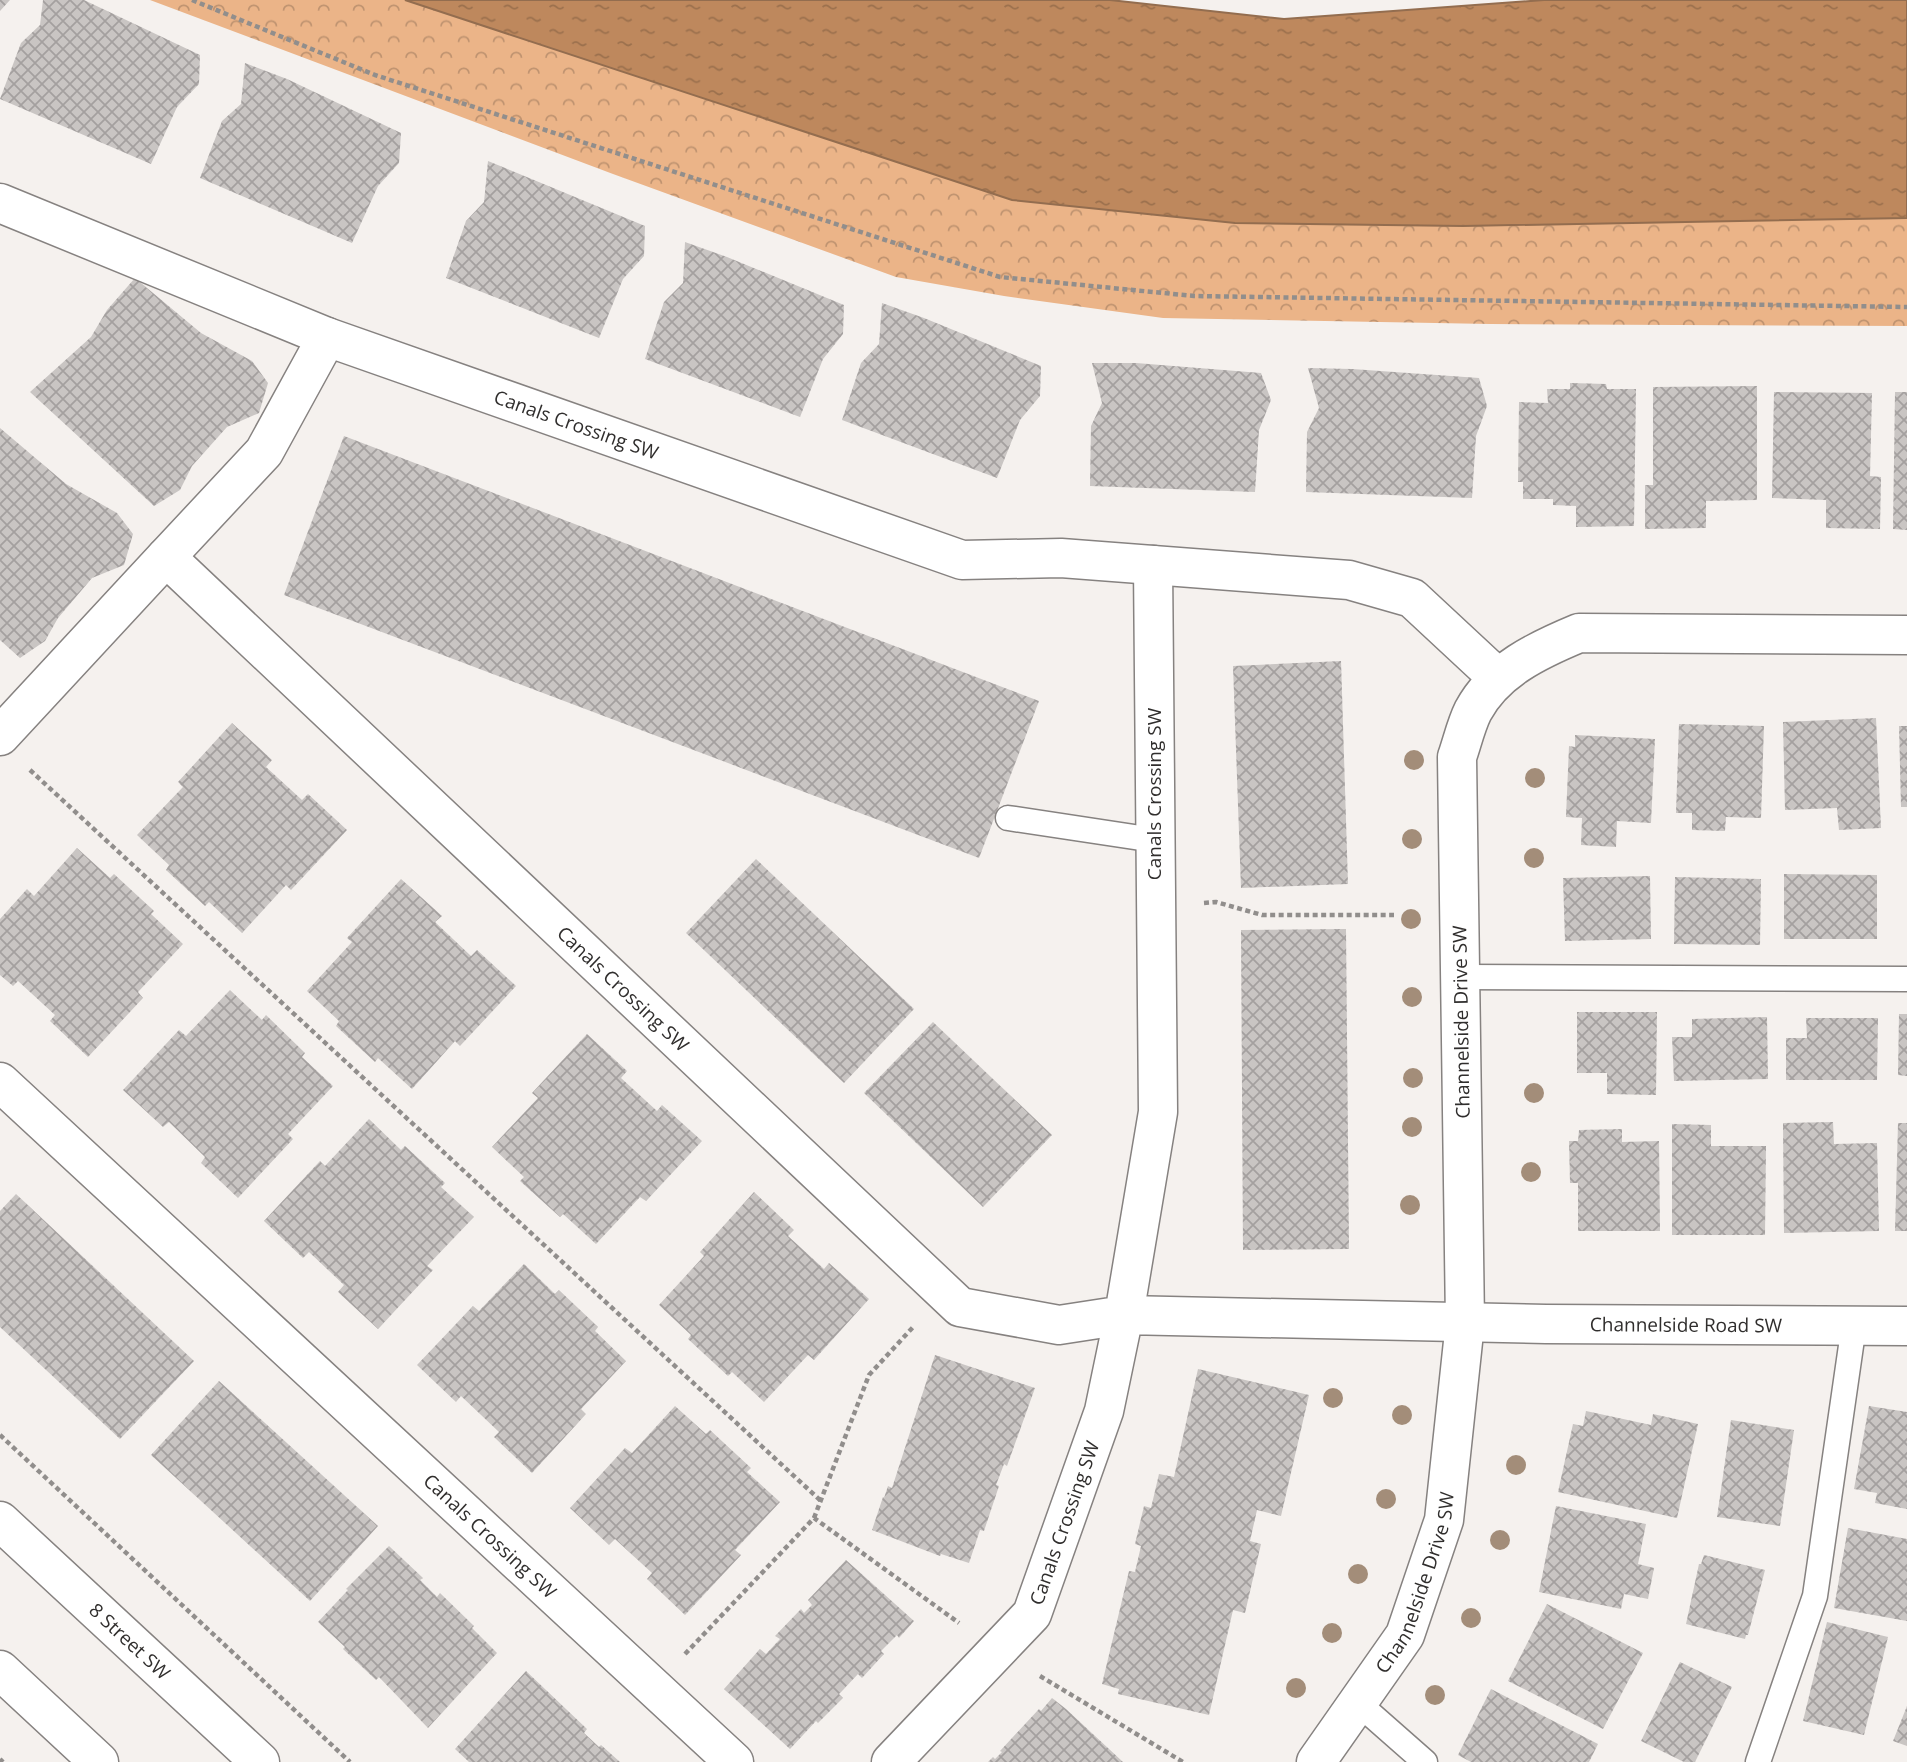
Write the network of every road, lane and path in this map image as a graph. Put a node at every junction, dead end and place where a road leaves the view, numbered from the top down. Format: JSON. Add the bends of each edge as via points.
{"nodes":[{"id":1,"x":192,"y":0,"type":"edge"},
{"id":2,"x":0,"y":203,"type":"edge"},
{"id":3,"x":1907,"y":307,"type":"edge"},
{"id":4,"x":327,"y":337,"type":"junction"},
{"id":5,"x":166,"y":558,"type":"junction"},
{"id":6,"x":1153,"y":565,"type":"junction"},
{"id":7,"x":1907,"y":635,"type":"edge"},
{"id":8,"x":1498,"y":678,"type":"junction"},
{"id":9,"x":10,"y":749,"type":"edge"},
{"id":10,"x":1008,"y":818,"type":"dead end"},
{"id":11,"x":1154,"y":840,"type":"junction"},
{"id":12,"x":1155,"y":905,"type":"junction"},
{"id":13,"x":1394,"y":915,"type":"dead end"},
{"id":14,"x":1460,"y":978,"type":"junction"},
{"id":15,"x":1907,"y":979,"type":"edge"},
{"id":16,"x":0,"y":1082,"type":"edge"},
{"id":17,"x":945,"y":1292,"type":"junction"},
{"id":18,"x":1124,"y":1315,"type":"junction"},
{"id":19,"x":1465,"y":1323,"type":"junction"},
{"id":20,"x":1853,"y":1325,"type":"junction"},
{"id":21,"x":1907,"y":1326,"type":"edge"},
{"id":22,"x":0,"y":1435,"type":"edge"},
{"id":23,"x":821,"y":1501,"type":"junction"},
{"id":24,"x":814,"y":1518,"type":"junction"},
{"id":25,"x":0,"y":1521,"type":"edge"},
{"id":26,"x":997,"y":1651,"type":"junction"},
{"id":27,"x":0,"y":1670,"type":"edge"},
{"id":28,"x":653,"y":1687,"type":"junction"},
{"id":29,"x":1358,"y":1703,"type":"junction"},
{"id":30,"x":99,"y":1762,"type":"edge"},
{"id":31,"x":260,"y":1762,"type":"edge"},
{"id":32,"x":350,"y":1762,"type":"edge"},
{"id":33,"x":734,"y":1762,"type":"edge"},
{"id":34,"x":891,"y":1762,"type":"edge"},
{"id":35,"x":1183,"y":1762,"type":"edge"},
{"id":36,"x":1316,"y":1762,"type":"edge"},
{"id":37,"x":1425,"y":1762,"type":"edge"},
{"id":38,"x":1758,"y":1762,"type":"edge"}],
"edges":[{"from":1,"to":3,"type":"path","via":[[375,75],[1000,277],[1194,296]]},
{"from":2,"to":4,"type":"street","name":"Canals Crossing SW"},
{"from":4,"to":5,"type":"street","via":[[264,452]]},
{"from":4,"to":6,"type":"street","name":"Canals Crossing SW","via":[[962,560],[1061,558]]},
{"from":5,"to":9,"type":"street"},
{"from":5,"to":17,"type":"street","name":"Canals Crossing SW"},
{"from":6,"to":8,"type":"street","name":"Canals Crossing SW","via":[[1349,580],[1412,598]]},
{"from":6,"to":11,"type":"street","name":"Canals Crossing SW"},
{"from":7,"to":8,"type":"street","name":"Channelside Drive SW","via":[[1579,633],[1535,651]]},
{"from":8,"to":14,"type":"street","name":"Channelside Drive SW","via":[[1473,711],[1457,757]]},
{"from":9,"to":23,"type":"path"},
{"from":10,"to":11,"type":"lane"},
{"from":11,"to":12,"type":"street","name":"Canals Crossing SW"},
{"from":12,"to":13,"type":"path","via":[[1216,902],[1262,915]]},
{"from":12,"to":18,"type":"street","name":"Canals Crossing SW","via":[[1158,1112]]},
{"from":14,"to":15,"type":"lane"},
{"from":14,"to":19,"type":"street","name":"Channelside Drive SW"},
{"from":16,"to":28,"type":"street","name":"Canals Crossing SW"},
{"from":17,"to":18,"type":"street","name":"Canals Crossing SW","via":[[960,1307],[1059,1325]]},
{"from":17,"to":23,"type":"path","via":[[869,1375]]},
{"from":18,"to":19,"type":"street","name":"Canals Crossing SW"},
{"from":18,"to":26,"type":"street","name":"Canals Crossing SW","via":[[1104,1411],[1032,1614]]},
{"from":19,"to":20,"type":"street","name":"Channelside Road SW"},
{"from":19,"to":29,"type":"street","name":"Channelside Drive SW","via":[[1444,1520],[1405,1635]]},
{"from":20,"to":21,"type":"street","name":"Channelside Road SW"},
{"from":20,"to":38,"type":"lane","via":[[1815,1595]]},
{"from":22,"to":32,"type":"path"},
{"from":23,"to":24,"type":"path"},
{"from":24,"to":26,"type":"path"},
{"from":24,"to":28,"type":"path"},
{"from":25,"to":31,"type":"street","name":"8 Street SW"},
{"from":26,"to":34,"type":"street","name":"Canals Crossing SW"},
{"from":26,"to":35,"type":"path"},
{"from":27,"to":30,"type":"street"},
{"from":28,"to":33,"type":"street","name":"Canals Crossing SW"},
{"from":29,"to":36,"type":"street","name":"Channelside Drive SW"},
{"from":29,"to":37,"type":"lane"}]}
